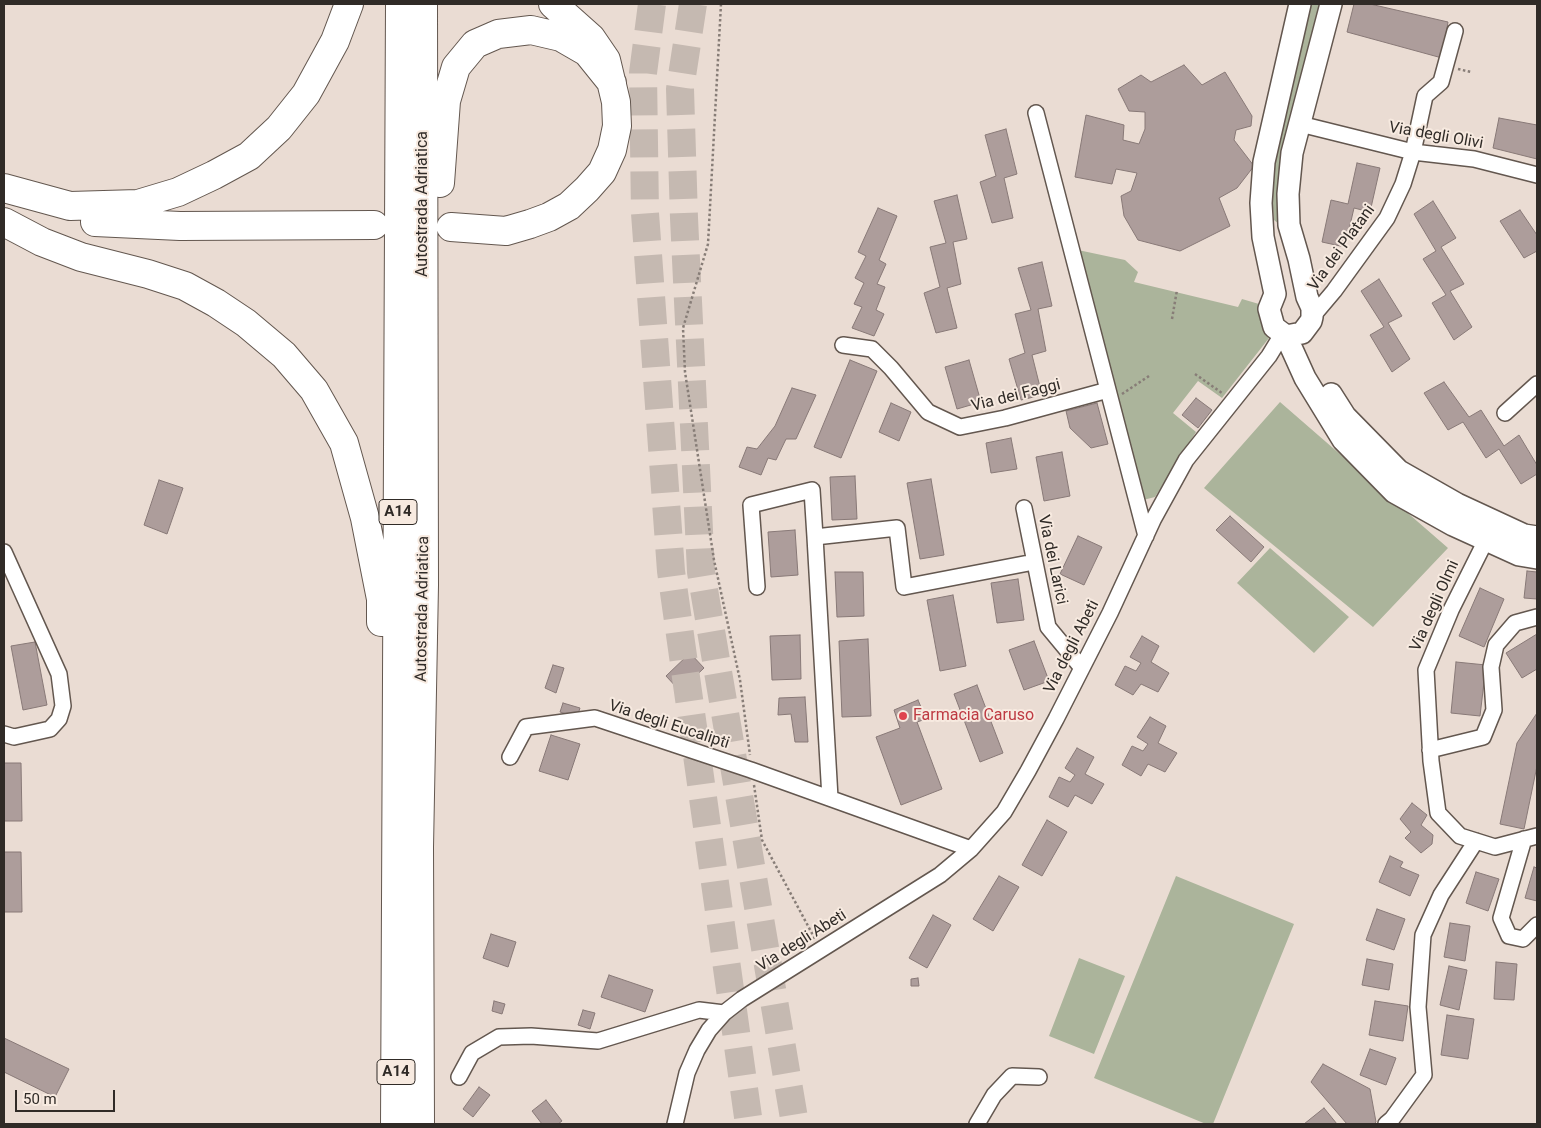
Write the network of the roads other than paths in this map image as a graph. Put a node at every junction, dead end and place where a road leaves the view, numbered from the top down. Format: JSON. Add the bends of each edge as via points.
{"nodes":[{"id":1,"x":349,"y":4,"type":"edge"},
{"id":2,"x":400,"y":4,"type":"edge"},
{"id":3,"x":424,"y":4,"type":"edge"},
{"id":4,"x":553,"y":4,"type":"edge"},
{"id":5,"x":1300,"y":4,"type":"edge"},
{"id":6,"x":1331,"y":4,"type":"edge"},
{"id":7,"x":1455,"y":31,"type":"dead end"},
{"id":8,"x":612,"y":83,"type":"junction"},
{"id":9,"x":1036,"y":113,"type":"dead end"},
{"id":10,"x":1300,"y":124,"type":"junction"},
{"id":11,"x":1413,"y":152,"type":"junction"},
{"id":12,"x":1537,"y":175,"type":"edge"},
{"id":13,"x":4,"y":188,"type":"edge"},
{"id":14,"x":4,"y":198,"type":"edge"},
{"id":15,"x":4,"y":222,"type":"edge"},
{"id":16,"x":374,"y":225,"type":"dead end"},
{"id":17,"x":1289,"y":225,"type":"junction"},
{"id":18,"x":451,"y":227,"type":"dead end"},
{"id":19,"x":1263,"y":237,"type":"junction"},
{"id":20,"x":1274,"y":294,"type":"junction"},
{"id":21,"x":1308,"y":314,"type":"junction"},
{"id":22,"x":1285,"y":335,"type":"junction"},
{"id":23,"x":843,"y":346,"type":"dead end"},
{"id":24,"x":1537,"y":384,"type":"edge"},
{"id":25,"x":1109,"y":396,"type":"junction"},
{"id":26,"x":1505,"y":413,"type":"dead end"},
{"id":27,"x":1338,"y":419,"type":"junction"},
{"id":28,"x":1442,"y":507,"type":"junction"},
{"id":29,"x":1024,"y":508,"type":"dead end"},
{"id":30,"x":1146,"y":536,"type":"junction"},
{"id":31,"x":814,"y":537,"type":"junction"},
{"id":32,"x":1537,"y":537,"type":"edge"},
{"id":33,"x":1486,"y":540,"type":"junction"},
{"id":34,"x":4,"y":552,"type":"edge"},
{"id":35,"x":1537,"y":558,"type":"edge"},
{"id":36,"x":1034,"y":562,"type":"junction"},
{"id":37,"x":424,"y":585,"type":"junction"},
{"id":38,"x":757,"y":587,"type":"dead end"},
{"id":39,"x":1537,"y":617,"type":"edge"},
{"id":40,"x":1082,"y":668,"type":"junction"},
{"id":41,"x":4,"y":734,"type":"edge"},
{"id":42,"x":1430,"y":750,"type":"junction"},
{"id":43,"x":510,"y":757,"type":"dead end"},
{"id":44,"x":830,"y":798,"type":"junction"},
{"id":45,"x":1531,"y":838,"type":"edge"},
{"id":46,"x":1476,"y":841,"type":"junction"},
{"id":47,"x":972,"y":849,"type":"junction"},
{"id":48,"x":1537,"y":925,"type":"edge"},
{"id":49,"x":724,"y":1013,"type":"junction"},
{"id":50,"x":396,"y":1021,"type":"junction"},
{"id":51,"x":459,"y":1077,"type":"dead end"},
{"id":52,"x":1039,"y":1077,"type":"dead end"},
{"id":53,"x":396,"y":1124,"type":"edge"},
{"id":54,"x":420,"y":1124,"type":"edge"},
{"id":55,"x":675,"y":1124,"type":"edge"},
{"id":56,"x":977,"y":1124,"type":"edge"},
{"id":57,"x":1386,"y":1124,"type":"edge"}],
"edges":[{"from":1,"to":13,"type":"highway","via":[[336,41],[306,94],[279,128],[249,156],[214,175],[178,192],[138,204],[70,206]]},
{"from":2,"to":50,"type":"highway","name":"Autostrada Adriatica","number":"A14"},
{"from":3,"to":37,"type":"highway","name":"Autostrada Adriatica","number":"A14"},
{"from":4,"to":8,"type":"highway","via":[[591,38],[606,60]]},
{"from":5,"to":19,"type":"street","via":[[1264,162]]},
{"from":6,"to":10,"type":"street"},
{"from":7,"to":11,"type":"street","name":"Via dei Platani","via":[[1441,82],[1425,96]]},
{"from":8,"to":18,"type":"highway","via":[[617,126],[612,150],[602,172],[587,190],[569,206],[530,224],[506,230]]},
{"from":8,"to":37,"type":"highway","via":[[587,52],[561,36],[531,30],[498,34],[475,44],[456,67],[446,101],[440,176],[434,417]]},
{"from":9,"to":25,"type":"street"},
{"from":10,"to":11,"type":"street","name":"Via degli Olivi"},
{"from":10,"to":17,"type":"street","via":[[1292,153]]},
{"from":11,"to":12,"type":"street","name":"Via degli Olivi","via":[[1474,159]]},
{"from":11,"to":21,"type":"street","name":"Via dei Platani","via":[[1388,218],[1334,291]]},
{"from":14,"to":16,"type":"highway","via":[[64,217],[97,222],[180,226]]},
{"from":15,"to":50,"type":"highway","via":[[81,257],[185,286],[224,308],[284,355],[314,390],[344,443],[365,518],[381,599],[386,875]]},
{"from":17,"to":19,"type":"street","via":[[1277,243],[1269,243]]},
{"from":17,"to":21,"type":"street","via":[[1299,259]]},
{"from":19,"to":20,"type":"street"},
{"from":20,"to":21,"type":"street","via":[[1290,289]]},
{"from":20,"to":22,"type":"street","via":[[1269,309],[1274,327]]},
{"from":21,"to":22,"type":"street","via":[[1300,335]]},
{"from":21,"to":27,"type":"street","via":[[1309,358]]},
{"from":22,"to":27,"type":"street","via":[[1304,378]]},
{"from":22,"to":30,"type":"street","name":"Via degli Abeti","via":[[1186,460]]},
{"from":23,"to":25,"type":"street","name":"Via dei Faggi","via":[[872,349],[928,412],[960,427]]},
{"from":24,"to":26,"type":"street"},
{"from":25,"to":30,"type":"street"},
{"from":27,"to":28,"type":"street","via":[[1342,440],[1394,492]]},
{"from":28,"to":32,"type":"street"},
{"from":28,"to":33,"type":"street"},
{"from":29,"to":36,"type":"street","name":"Via dei Larici"},
{"from":30,"to":40,"type":"street","name":"Via degli Abeti"},
{"from":31,"to":36,"type":"street","via":[[897,528],[904,587]]},
{"from":31,"to":38,"type":"street","via":[[812,490],[751,505]]},
{"from":31,"to":44,"type":"street"},
{"from":33,"to":35,"type":"street","via":[[1520,555]]},
{"from":33,"to":42,"type":"street","name":"Via degli Olmi","via":[[1426,670]]},
{"from":34,"to":41,"type":"street","via":[[59,674],[62,706],[59,719],[50,729],[14,737]]},
{"from":36,"to":40,"type":"street","name":"Via dei Larici","via":[[1048,628]]},
{"from":37,"to":54,"type":"highway","name":"Autostrada Adriatica","number":"A14","via":[[418,847]]},
{"from":39,"to":42,"type":"street","via":[[1515,623],[1496,645],[1491,667],[1494,710],[1483,737]]},
{"from":40,"to":47,"type":"street","name":"Via degli Abeti","via":[[1004,812]]},
{"from":42,"to":46,"type":"street","name":"Via degli Olmi","via":[[1438,813],[1460,836]]},
{"from":43,"to":44,"type":"street","name":"Via degli Eucalipti","via":[[526,727],[595,718]]},
{"from":44,"to":47,"type":"street","name":"Via degli Eucalipti"},
{"from":45,"to":46,"type":"street","name":"Via degli Olmi","via":[[1494,847]]},
{"from":45,"to":48,"type":"street","name":"Via degli Olmi","via":[[1501,918],[1509,936],[1523,938]]},
{"from":46,"to":57,"type":"street","via":[[1440,896],[1423,935],[1418,1007],[1424,1075]]},
{"from":47,"to":49,"type":"street","name":"Via degli Abeti","via":[[940,875]]},
{"from":49,"to":51,"type":"street","via":[[699,1010],[598,1041],[499,1037],[472,1053]]},
{"from":49,"to":55,"type":"street","name":"Via degli Abeti","via":[[697,1050],[687,1073]]},
{"from":50,"to":53,"type":"highway","name":"Autostrada Adriatica","number":"A14"},
{"from":52,"to":56,"type":"street","via":[[1012,1076],[994,1095]]}]}
